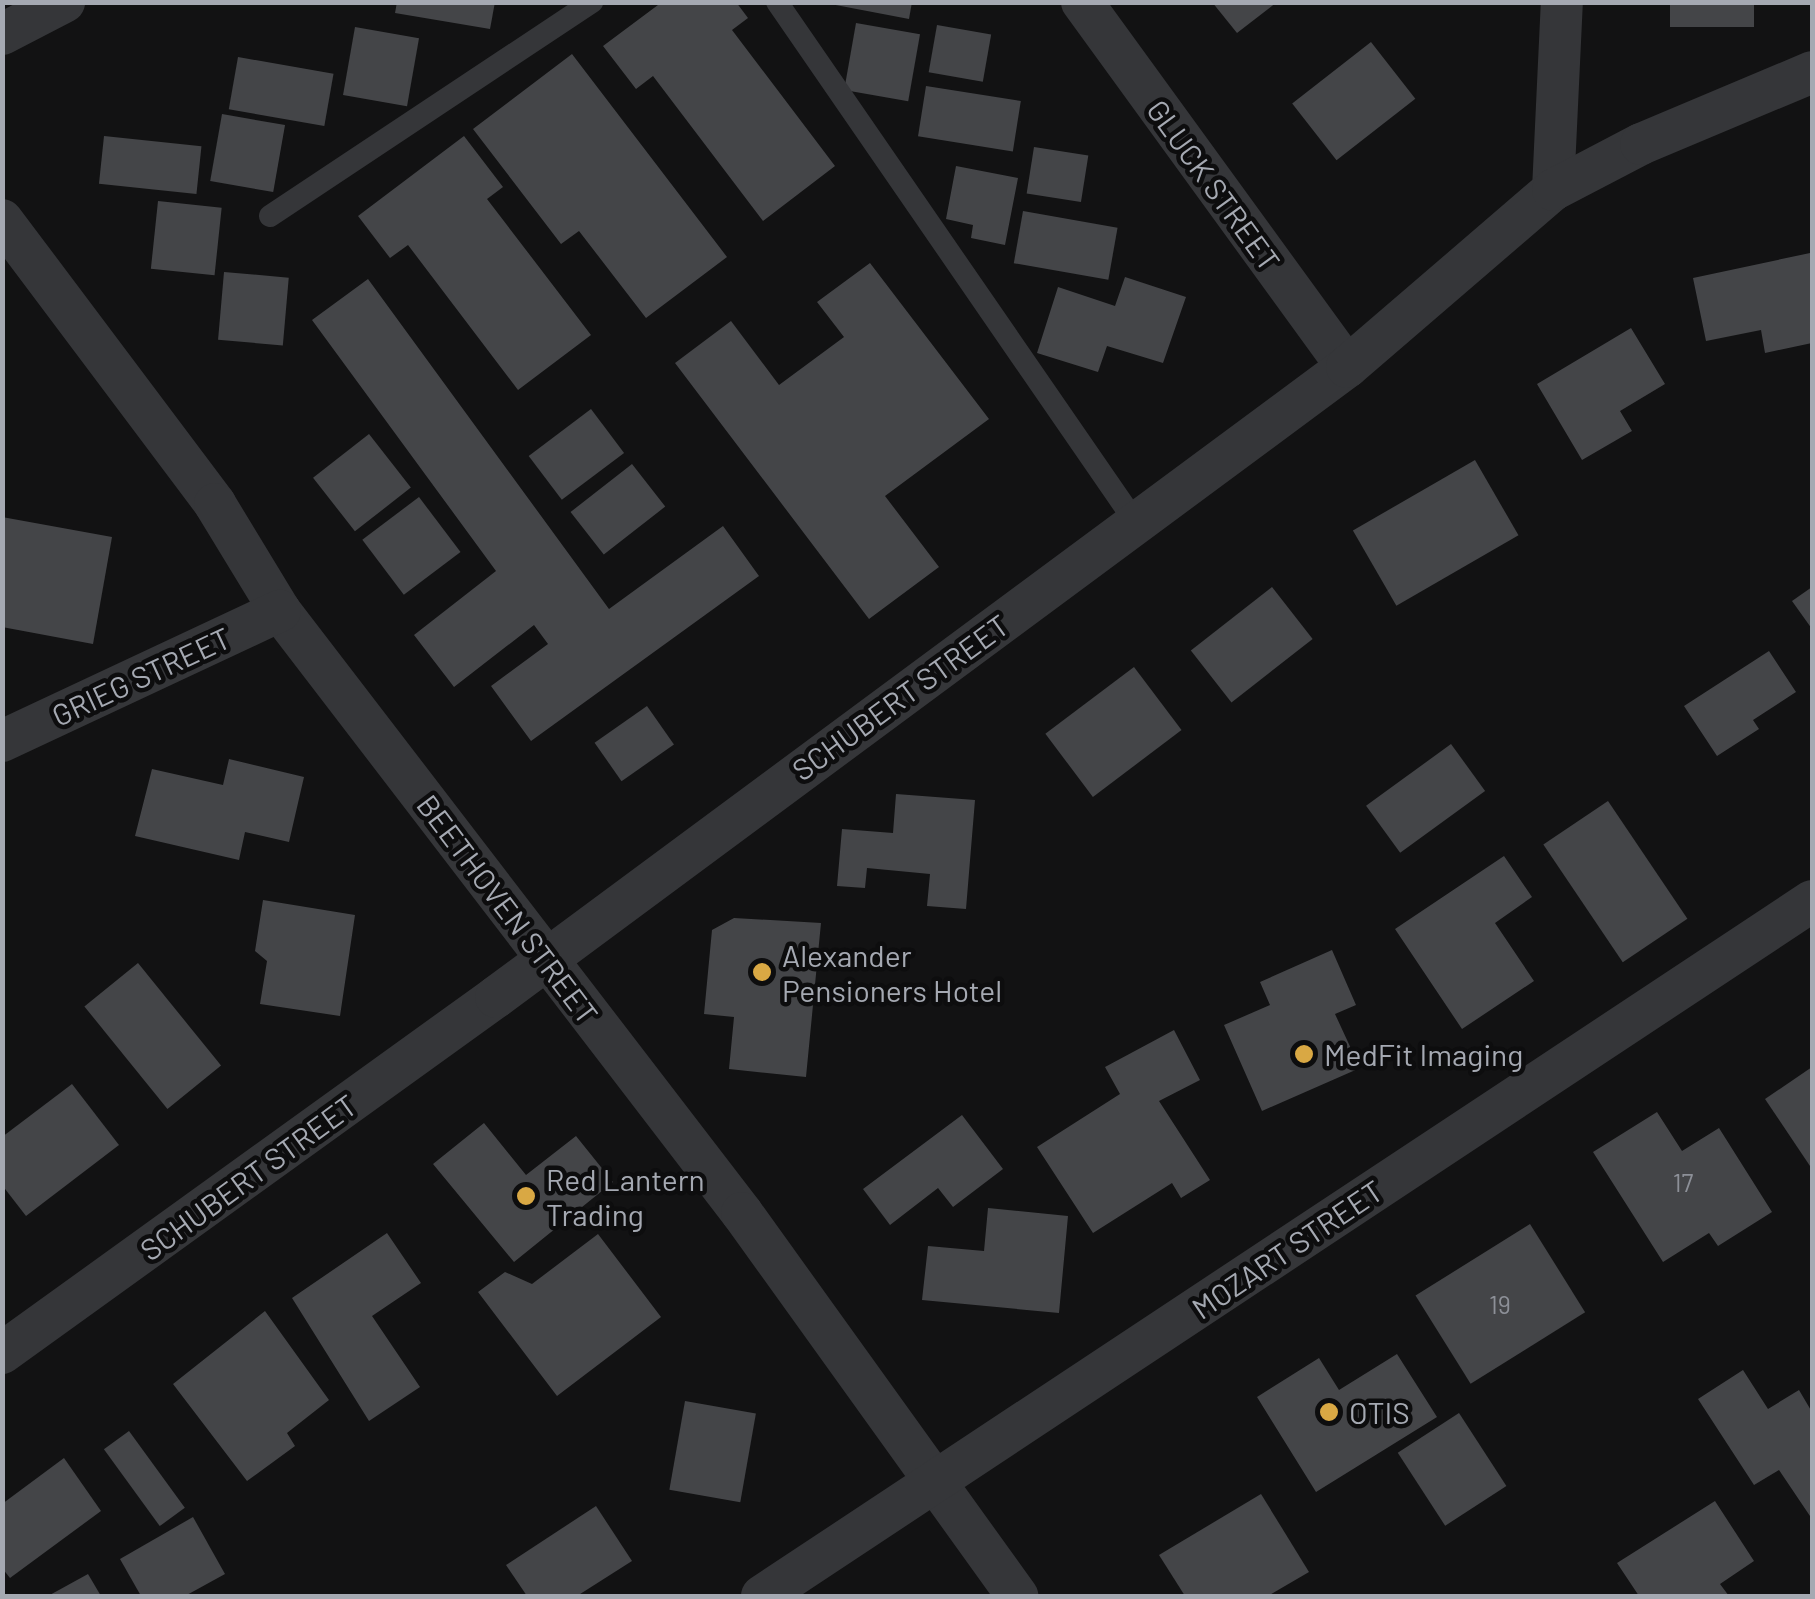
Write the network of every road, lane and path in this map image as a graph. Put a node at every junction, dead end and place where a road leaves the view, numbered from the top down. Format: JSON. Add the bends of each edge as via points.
{"nodes":[{"id":1,"x":64,"y":2,"type":"edge"},
{"id":2,"x":592,"y":2,"type":"edge"},
{"id":3,"x":777,"y":2,"type":"edge"},
{"id":4,"x":1082,"y":2,"type":"edge"},
{"id":5,"x":1562,"y":2,"type":"edge"},
{"id":6,"x":2,"y":34,"type":"edge"},
{"id":7,"x":1812,"y":72,"type":"edge"},
{"id":8,"x":1553,"y":190,"type":"junction"},
{"id":9,"x":270,"y":216,"type":"dead end"},
{"id":10,"x":2,"y":220,"type":"edge"},
{"id":11,"x":1346,"y":367,"type":"junction"},
{"id":12,"x":1136,"y":523,"type":"junction"},
{"id":13,"x":280,"y":611,"type":"junction"},
{"id":14,"x":2,"y":741,"type":"edge"},
{"id":15,"x":1812,"y":900,"type":"edge"},
{"id":16,"x":546,"y":960,"type":"junction"},
{"id":17,"x":2,"y":1353,"type":"edge"},
{"id":18,"x":935,"y":1482,"type":"junction"},
{"id":19,"x":762,"y":1596,"type":"edge"},
{"id":20,"x":1017,"y":1596,"type":"edge"}],
"edges":[{"from":1,"to":6,"type":"street"},
{"from":2,"to":9,"type":"lane"},
{"from":3,"to":12,"type":"lane"},
{"from":4,"to":11,"type":"street","name":"GLUCK STREET"},
{"from":5,"to":8,"type":"street"},
{"from":7,"to":8,"type":"street","name":"SCHUBERT STREET","via":[[1641,144]]},
{"from":8,"to":11,"type":"street","name":"SCHUBERT STREET"},
{"from":10,"to":13,"type":"street","name":"BEETHOVEN STREET","via":[[215,504]]},
{"from":11,"to":12,"type":"street","name":"SCHUBERT STREET"},
{"from":12,"to":16,"type":"street","name":"SCHUBERT STREET"},
{"from":13,"to":14,"type":"street","name":"GRIEG STREET"},
{"from":13,"to":16,"type":"street","name":"BEETHOVEN STREET"},
{"from":15,"to":18,"type":"street","name":"MOZART STREET"},
{"from":16,"to":17,"type":"street","name":"SCHUBERT STREET"},
{"from":16,"to":18,"type":"street","name":"BEETHOVEN STREET","via":[[742,1213]]},
{"from":18,"to":19,"type":"street","name":"MOZART STREET"},
{"from":18,"to":20,"type":"street","name":"BEETHOVEN STREET"}]}
